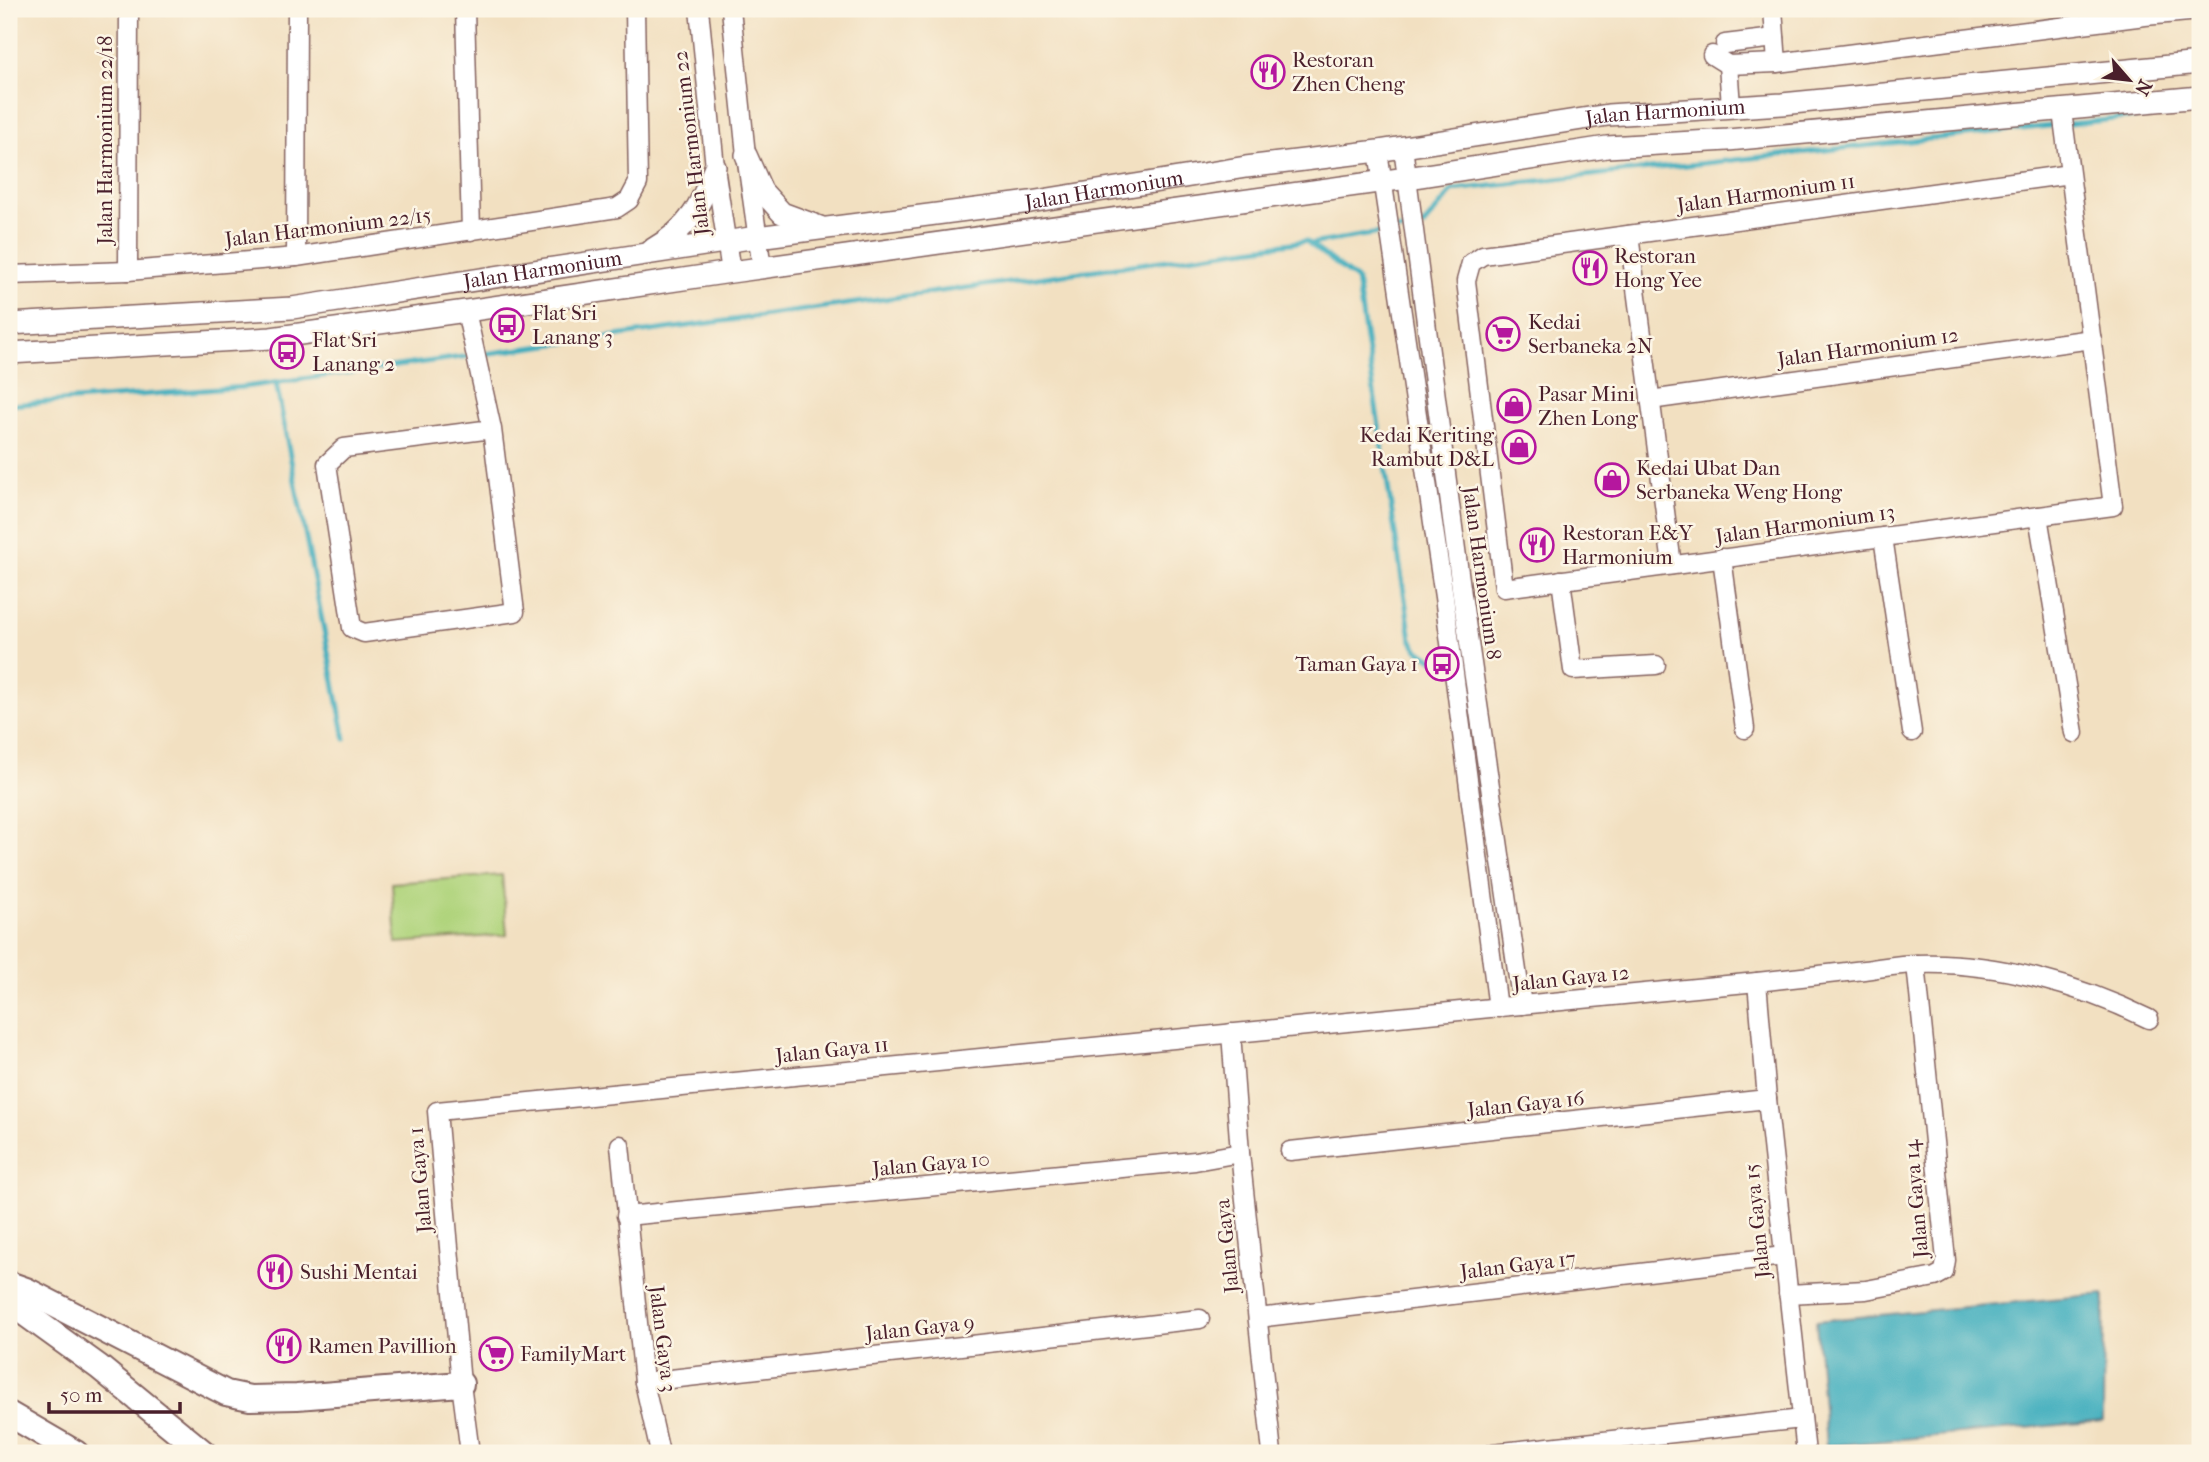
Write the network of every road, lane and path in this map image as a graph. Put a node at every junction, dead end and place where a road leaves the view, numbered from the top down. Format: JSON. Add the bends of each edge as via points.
{"nodes":[{"id":1,"x":129,"y":9,"type":"edge"},
{"id":2,"x":297,"y":9,"type":"edge"},
{"id":3,"x":466,"y":9,"type":"edge"},
{"id":4,"x":635,"y":9,"type":"edge"},
{"id":5,"x":699,"y":9,"type":"edge"},
{"id":6,"x":731,"y":9,"type":"edge"},
{"id":7,"x":1773,"y":9,"type":"edge"},
{"id":8,"x":2200,"y":11,"type":"edge"},
{"id":9,"x":2145,"y":13,"type":"edge"},
{"id":10,"x":1775,"y":37,"type":"junction"},
{"id":11,"x":1777,"y":63,"type":"junction"},
{"id":12,"x":2200,"y":63,"type":"edge"},
{"id":13,"x":1728,"y":65,"type":"junction"},
{"id":14,"x":2200,"y":97,"type":"edge"},
{"id":15,"x":1731,"y":106,"type":"junction"},
{"id":16,"x":2062,"y":111,"type":"junction"},
{"id":17,"x":1403,"y":147,"type":"junction"},
{"id":18,"x":1378,"y":151,"type":"junction"},
{"id":19,"x":746,"y":155,"type":"junction"},
{"id":20,"x":715,"y":167,"type":"junction"},
{"id":21,"x":2070,"y":174,"type":"junction"},
{"id":22,"x":1407,"y":178,"type":"junction"},
{"id":23,"x":1382,"y":181,"type":"junction"},
{"id":24,"x":824,"y":228,"type":"junction"},
{"id":25,"x":471,"y":230,"type":"junction"},
{"id":26,"x":1629,"y":235,"type":"junction"},
{"id":27,"x":757,"y":237,"type":"junction"},
{"id":28,"x":726,"y":242,"type":"junction"},
{"id":29,"x":645,"y":254,"type":"junction"},
{"id":30,"x":296,"y":257,"type":"junction"},
{"id":31,"x":762,"y":268,"type":"junction"},
{"id":32,"x":128,"y":271,"type":"junction"},
{"id":33,"x":731,"y":272,"type":"junction"},
{"id":34,"x":9,"y":275,"type":"edge"},
{"id":35,"x":466,"y":312,"type":"junction"},
{"id":36,"x":9,"y":324,"type":"edge"},
{"id":37,"x":2092,"y":339,"type":"junction"},
{"id":38,"x":9,"y":353,"type":"edge"},
{"id":39,"x":1650,"y":400,"type":"junction"},
{"id":40,"x":492,"y":429,"type":"junction"},
{"id":41,"x":2038,"y":516,"type":"junction"},
{"id":42,"x":1883,"y":537,"type":"junction"},
{"id":43,"x":1722,"y":558,"type":"junction"},
{"id":44,"x":1672,"y":565,"type":"junction"},
{"id":45,"x":1561,"y":580,"type":"junction"},
{"id":46,"x":1504,"y":588,"type":"joint"},
{"id":47,"x":1656,"y":665,"type":"dead end"},
{"id":48,"x":1745,"y":729,"type":"dead end"},
{"id":49,"x":1912,"y":732,"type":"dead end"},
{"id":50,"x":2074,"y":733,"type":"dead end"},
{"id":51,"x":1916,"y":964,"type":"junction"},
{"id":52,"x":1757,"y":982,"type":"junction"},
{"id":53,"x":1522,"y":1005,"type":"junction"},
{"id":54,"x":1498,"y":1008,"type":"junction"},
{"id":55,"x":2149,"y":1019,"type":"dead end"},
{"id":56,"x":1231,"y":1033,"type":"junction"},
{"id":57,"x":1767,"y":1099,"type":"junction"},
{"id":58,"x":436,"y":1111,"type":"joint"},
{"id":59,"x":620,"y":1145,"type":"dead end"},
{"id":60,"x":1290,"y":1151,"type":"dead end"},
{"id":61,"x":1240,"y":1153,"type":"junction"},
{"id":62,"x":626,"y":1216,"type":"junction"},
{"id":63,"x":1784,"y":1256,"type":"junction"},
{"id":64,"x":9,"y":1284,"type":"edge"},
{"id":65,"x":1788,"y":1294,"type":"junction"},
{"id":66,"x":9,"y":1302,"type":"edge"},
{"id":67,"x":1258,"y":1318,"type":"junction"},
{"id":68,"x":1200,"y":1319,"type":"dead end"},
{"id":69,"x":644,"y":1382,"type":"junction"},
{"id":70,"x":461,"y":1384,"type":"junction"},
{"id":71,"x":9,"y":1414,"type":"edge"},
{"id":72,"x":1802,"y":1419,"type":"junction"},
{"id":73,"x":1644,"y":1445,"type":"edge"},
{"id":74,"x":76,"y":1453,"type":"edge"},
{"id":75,"x":204,"y":1453,"type":"edge"},
{"id":76,"x":470,"y":1453,"type":"edge"},
{"id":77,"x":660,"y":1453,"type":"edge"},
{"id":78,"x":1272,"y":1453,"type":"edge"},
{"id":79,"x":1493,"y":1453,"type":"edge"},
{"id":80,"x":1806,"y":1453,"type":"edge"}],
"edges":[{"from":1,"to":32,"type":"street","name":"Jalan Harmonium 22/18"},
{"from":2,"to":30,"type":"street"},
{"from":3,"to":25,"type":"street"},
{"from":4,"to":25,"type":"street","name":"Jalan Harmonium 22/15","via":[[638,183],[629,200],[617,208]]},
{"from":5,"to":20,"type":"street","name":"Jalan Harmonium 22"},
{"from":6,"to":19,"type":"street"},
{"from":7,"to":10,"type":"street"},
{"from":8,"to":9,"type":"street"},
{"from":9,"to":11,"type":"street"},
{"from":10,"to":11,"type":"street"},
{"from":10,"to":13,"type":"street","via":[[1719,50]]},
{"from":11,"to":13,"type":"street"},
{"from":12,"to":15,"type":"main road","name":"Jalan Harmonium"},
{"from":13,"to":15,"type":"street"},
{"from":14,"to":16,"type":"main road","name":"Jalan Harmonium"},
{"from":15,"to":17,"type":"main road","name":"Jalan Harmonium","via":[[1608,115]]},
{"from":16,"to":21,"type":"street"},
{"from":16,"to":22,"type":"main road","name":"Jalan Harmonium","via":[[1607,147]]},
{"from":17,"to":18,"type":"main road","name":"Jalan Harmonium"},
{"from":17,"to":22,"type":"street","name":"Jalan Harmonium 8"},
{"from":18,"to":23,"type":"street","name":"Jalan Harmonium 8"},
{"from":18,"to":24,"type":"main road","name":"Jalan Harmonium"},
{"from":19,"to":24,"type":"main road","via":[[762,191],[782,213]]},
{"from":19,"to":27,"type":"street"},
{"from":20,"to":28,"type":"street","name":"Jalan Harmonium 22"},
{"from":20,"to":29,"type":"main road","via":[[690,220],[674,237]]},
{"from":21,"to":26,"type":"street","name":"Jalan Harmonium 11"},
{"from":21,"to":37,"type":"street"},
{"from":22,"to":23,"type":"main road","name":"Jalan Harmonium"},
{"from":22,"to":53,"type":"street","name":"Jalan Harmonium 8"},
{"from":23,"to":31,"type":"main road","name":"Jalan Harmonium"},
{"from":23,"to":54,"type":"street","name":"Jalan Harmonium 8","via":[[1446,611]]},
{"from":24,"to":27,"type":"main road","name":"Jalan Harmonium"},
{"from":25,"to":30,"type":"street","name":"Jalan Harmonium 22/15"},
{"from":26,"to":39,"type":"street"},
{"from":26,"to":46,"type":"street","name":"Jalan Harmonium 11","via":[[1483,255],[1471,263],[1466,281]]},
{"from":27,"to":28,"type":"main road","name":"Jalan Harmonium"},
{"from":27,"to":31,"type":"street"},
{"from":28,"to":29,"type":"main road","name":"Jalan Harmonium"},
{"from":28,"to":33,"type":"street","name":"Jalan Harmonium 22"},
{"from":29,"to":36,"type":"main road","name":"Jalan Harmonium","via":[[292,308]]},
{"from":30,"to":32,"type":"street","name":"Jalan Harmonium 22/15"},
{"from":31,"to":33,"type":"main road","name":"Jalan Harmonium"},
{"from":32,"to":34,"type":"street","name":"Jalan Harmonium 22/15"},
{"from":33,"to":35,"type":"main road","name":"Jalan Harmonium"},
{"from":35,"to":38,"type":"main road","name":"Jalan Harmonium","via":[[271,338]]},
{"from":35,"to":40,"type":"street"},
{"from":37,"to":39,"type":"street","name":"Jalan Harmonium 12"},
{"from":37,"to":41,"type":"street","name":"Jalan Harmonium 13","via":[[2113,506]]},
{"from":39,"to":44,"type":"street"},
{"from":40,"to":40,"type":"street","via":[[515,612],[364,633],[352,628],[327,464],[344,448]]},
{"from":41,"to":42,"type":"street","name":"Jalan Harmonium 13"},
{"from":41,"to":50,"type":"street"},
{"from":42,"to":43,"type":"street","name":"Jalan Harmonium 13"},
{"from":42,"to":49,"type":"street"},
{"from":43,"to":44,"type":"street","name":"Jalan Harmonium 13"},
{"from":43,"to":48,"type":"street"},
{"from":44,"to":45,"type":"street","name":"Jalan Harmonium 13"},
{"from":45,"to":46,"type":"street","name":"Jalan Harmonium 13"},
{"from":45,"to":47,"type":"street","via":[[1573,670]]},
{"from":51,"to":52,"type":"street","name":"Jalan Gaya 12"},
{"from":51,"to":55,"type":"street","name":"Jalan Gaya 12","via":[[1998,968],[2069,988]]},
{"from":51,"to":65,"type":"street","name":"Jalan Gaya 14","via":[[1944,1272],[1866,1290]]},
{"from":52,"to":53,"type":"street","name":"Jalan Gaya 12"},
{"from":52,"to":57,"type":"street","name":"Jalan Gaya 15"},
{"from":53,"to":54,"type":"street","name":"Jalan Gaya 12"},
{"from":54,"to":56,"type":"street","name":"Jalan Gaya 12"},
{"from":56,"to":58,"type":"street","name":"Jalan Gaya 11"},
{"from":56,"to":61,"type":"street","name":"Jalan Gaya"},
{"from":57,"to":60,"type":"street","name":"Jalan Gaya 16"},
{"from":57,"to":63,"type":"street","name":"Jalan Gaya 15"},
{"from":58,"to":70,"type":"street","name":"Jalan Gaya 1"},
{"from":59,"to":62,"type":"street","name":"Jalan Gaya 3"},
{"from":61,"to":62,"type":"street","name":"Jalan Gaya 10"},
{"from":61,"to":67,"type":"street","name":"Jalan Gaya"},
{"from":62,"to":69,"type":"street","name":"Jalan Gaya 3"},
{"from":63,"to":65,"type":"street","name":"Jalan Gaya 15"},
{"from":63,"to":67,"type":"street","name":"Jalan Gaya 17"},
{"from":64,"to":70,"type":"highway","via":[[226,1393],[250,1398],[297,1397]]},
{"from":65,"to":72,"type":"street","name":"Jalan Gaya 15"},
{"from":66,"to":75,"type":"highway","via":[[99,1367]]},
{"from":67,"to":78,"type":"street","name":"Jalan Gaya"},
{"from":68,"to":69,"type":"street","name":"Jalan Gaya 9"},
{"from":69,"to":77,"type":"street","name":"Jalan Gaya 3"},
{"from":70,"to":76,"type":"street","name":"Jalan Gaya 1"},
{"from":71,"to":74,"type":"highway"},
{"from":72,"to":73,"type":"street"},
{"from":72,"to":80,"type":"street","name":"Jalan Gaya 15"},
{"from":73,"to":79,"type":"street"}]}
